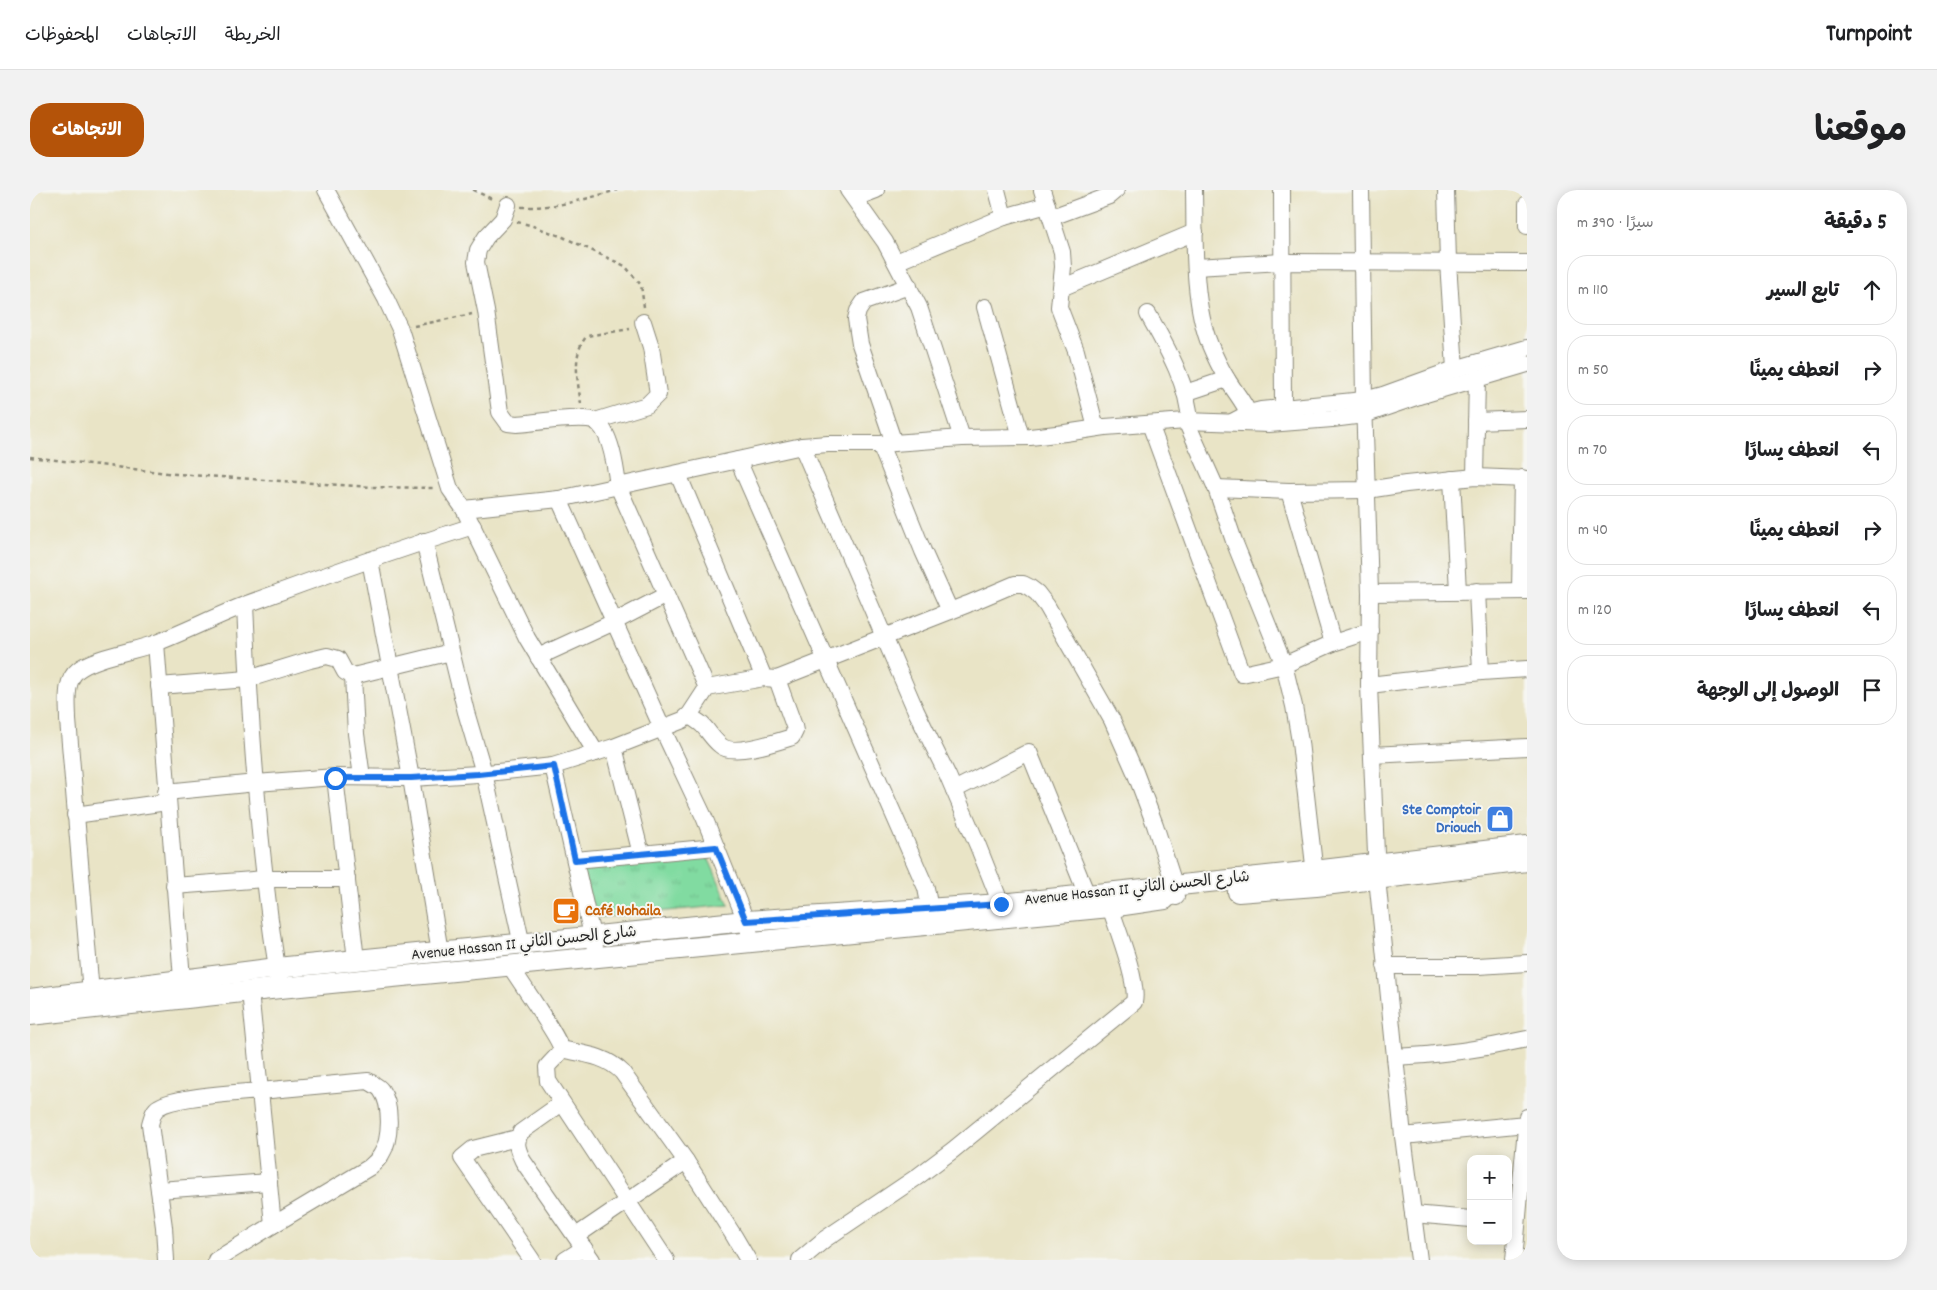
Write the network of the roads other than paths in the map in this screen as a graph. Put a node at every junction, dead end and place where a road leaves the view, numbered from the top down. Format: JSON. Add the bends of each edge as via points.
{"nodes":[{"id":1,"x":326,"y":190,"type":"edge"},
{"id":2,"x":876,"y":190,"type":"edge"},
{"id":3,"x":998,"y":190,"type":"edge"},
{"id":4,"x":1116,"y":190,"type":"edge"},
{"id":5,"x":1194,"y":190,"type":"edge"},
{"id":6,"x":1282,"y":190,"type":"edge"},
{"id":7,"x":1361,"y":190,"type":"edge"},
{"id":8,"x":1446,"y":190,"type":"edge"},
{"id":9,"x":852,"y":194,"type":"edge"},
{"id":10,"x":1047,"y":204,"type":"edge"},
{"id":11,"x":1527,"y":204,"type":"edge"},
{"id":12,"x":506,"y":212,"type":"road end"},
{"id":13,"x":1004,"y":218,"type":"junction"},
{"id":14,"x":1527,"y":218,"type":"edge"},
{"id":15,"x":1527,"y":226,"type":"edge"},
{"id":16,"x":1195,"y":232,"type":"junction"},
{"id":17,"x":1362,"y":261,"type":"junction"},
{"id":18,"x":896,"y":262,"type":"junction"},
{"id":19,"x":1283,"y":262,"type":"junction"},
{"id":20,"x":1448,"y":262,"type":"junction"},
{"id":21,"x":1527,"y":263,"type":"edge"},
{"id":22,"x":1196,"y":267,"type":"junction"},
{"id":23,"x":909,"y":286,"type":"junction"},
{"id":24,"x":1061,"y":288,"type":"junction"},
{"id":25,"x":985,"y":307,"type":"dead end"},
{"id":26,"x":1148,"y":314,"type":"dead end"},
{"id":27,"x":643,"y":322,"type":"road end"},
{"id":28,"x":1527,"y":348,"type":"edge"},
{"id":29,"x":1527,"y":364,"type":"edge"},
{"id":30,"x":1455,"y":369,"type":"junction"},
{"id":31,"x":1477,"y":378,"type":"junction"},
{"id":32,"x":1227,"y":379,"type":"junction"},
{"id":33,"x":1185,"y":393,"type":"junction"},
{"id":34,"x":1284,"y":407,"type":"junction"},
{"id":35,"x":1364,"y":408,"type":"junction"},
{"id":36,"x":1250,"y":418,"type":"junction"},
{"id":37,"x":1527,"y":419,"type":"edge"},
{"id":38,"x":589,"y":420,"type":"junction"},
{"id":39,"x":1476,"y":421,"type":"junction"},
{"id":40,"x":1188,"y":422,"type":"junction"},
{"id":41,"x":1150,"y":424,"type":"junction"},
{"id":42,"x":1096,"y":428,"type":"junction"},
{"id":43,"x":1021,"y":437,"type":"junction"},
{"id":44,"x":962,"y":438,"type":"junction"},
{"id":45,"x":887,"y":444,"type":"junction"},
{"id":46,"x":802,"y":446,"type":"junction"},
{"id":47,"x":738,"y":460,"type":"junction"},
{"id":48,"x":678,"y":474,"type":"junction"},
{"id":49,"x":1474,"y":477,"type":"junction"},
{"id":50,"x":1524,"y":478,"type":"edge"},
{"id":51,"x":1452,"y":479,"type":"junction"},
{"id":52,"x":618,"y":486,"type":"junction"},
{"id":53,"x":1216,"y":488,"type":"junction"},
{"id":54,"x":1367,"y":490,"type":"junction"},
{"id":55,"x":1289,"y":491,"type":"junction"},
{"id":56,"x":559,"y":499,"type":"junction"},
{"id":57,"x":464,"y":508,"type":"junction"},
{"id":58,"x":473,"y":526,"type":"junction"},
{"id":59,"x":424,"y":541,"type":"junction"},
{"id":60,"x":370,"y":560,"type":"junction"},
{"id":61,"x":1458,"y":591,"type":"junction"},
{"id":62,"x":1477,"y":591,"type":"junction"},
{"id":63,"x":1523,"y":591,"type":"edge"},
{"id":64,"x":1370,"y":594,"type":"junction"},
{"id":65,"x":666,"y":595,"type":"junction"},
{"id":66,"x":245,"y":605,"type":"junction"},
{"id":67,"x":950,"y":611,"type":"junction"},
{"id":68,"x":614,"y":622,"type":"junction"},
{"id":69,"x":1370,"y":631,"type":"junction"},
{"id":70,"x":884,"y":637,"type":"junction"},
{"id":71,"x":156,"y":643,"type":"junction"},
{"id":72,"x":1333,"y":643,"type":"junction"},
{"id":73,"x":451,"y":652,"type":"junction"},
{"id":74,"x":538,"y":657,"type":"junction"},
{"id":75,"x":825,"y":661,"type":"junction"},
{"id":76,"x":1284,"y":666,"type":"junction"},
{"id":77,"x":389,"y":668,"type":"junction"},
{"id":78,"x":1527,"y":669,"type":"edge"},
{"id":79,"x":1481,"y":672,"type":"junction"},
{"id":80,"x":353,"y":676,"type":"junction"},
{"id":81,"x":770,"y":678,"type":"junction"},
{"id":82,"x":248,"y":680,"type":"junction"},
{"id":83,"x":159,"y":686,"type":"junction"},
{"id":84,"x":1370,"y":686,"type":"junction"},
{"id":85,"x":707,"y":688,"type":"junction"},
{"id":86,"x":688,"y":716,"type":"junction"},
{"id":87,"x":662,"y":728,"type":"junction"},
{"id":88,"x":614,"y":747,"type":"junction"},
{"id":89,"x":1527,"y":747,"type":"edge"},
{"id":90,"x":596,"y":753,"type":"junction"},
{"id":91,"x":1372,"y":755,"type":"junction"},
{"id":92,"x":554,"y":766,"type":"junction"},
{"id":93,"x":484,"y":773,"type":"junction"},
{"id":94,"x":362,"y":777,"type":"junction"},
{"id":95,"x":335,"y":778,"type":"junction"},
{"id":96,"x":411,"y":778,"type":"junction"},
{"id":97,"x":256,"y":783,"type":"junction"},
{"id":98,"x":954,"y":790,"type":"junction"},
{"id":99,"x":167,"y":797,"type":"junction"},
{"id":100,"x":76,"y":816,"type":"junction"},
{"id":101,"x":1527,"y":846,"type":"edge"},
{"id":102,"x":716,"y":847,"type":"junction"},
{"id":103,"x":641,"y":854,"type":"junction"},
{"id":104,"x":575,"y":860,"type":"junction"},
{"id":105,"x":1527,"y":861,"type":"edge"},
{"id":106,"x":1377,"y":871,"type":"junction"},
{"id":107,"x":1315,"y":878,"type":"junction"},
{"id":108,"x":265,"y":879,"type":"junction"},
{"id":109,"x":347,"y":879,"type":"junction"},
{"id":110,"x":174,"y":886,"type":"junction"},
{"id":111,"x":1175,"y":891,"type":"junction"},
{"id":112,"x":1088,"y":895,"type":"junction"},
{"id":113,"x":1110,"y":907,"type":"junction"},
{"id":114,"x":1003,"y":910,"type":"junction"},
{"id":115,"x":931,"y":917,"type":"junction"},
{"id":116,"x":746,"y":921,"type":"junction"},
{"id":117,"x":592,"y":938,"type":"junction"},
{"id":118,"x":752,"y":942,"type":"junction"},
{"id":119,"x":522,"y":944,"type":"junction"},
{"id":120,"x":440,"y":952,"type":"junction"},
{"id":121,"x":597,"y":957,"type":"junction"},
{"id":122,"x":356,"y":960,"type":"junction"},
{"id":123,"x":1527,"y":963,"type":"edge"},
{"id":124,"x":510,"y":966,"type":"junction"},
{"id":125,"x":1385,"y":966,"type":"junction"},
{"id":126,"x":277,"y":968,"type":"junction"},
{"id":127,"x":182,"y":979,"type":"junction"},
{"id":128,"x":280,"y":988,"type":"junction"},
{"id":129,"x":250,"y":992,"type":"junction"},
{"id":130,"x":91,"y":993,"type":"junction"},
{"id":131,"x":30,"y":999,"type":"edge"},
{"id":132,"x":30,"y":1015,"type":"edge"},
{"id":133,"x":1527,"y":1039,"type":"edge"},
{"id":134,"x":561,"y":1050,"type":"junction"},
{"id":135,"x":1395,"y":1057,"type":"junction"},
{"id":136,"x":260,"y":1091,"type":"junction"},
{"id":137,"x":562,"y":1103,"type":"junction"},
{"id":138,"x":1527,"y":1120,"type":"edge"},
{"id":139,"x":1403,"y":1136,"type":"junction"},
{"id":140,"x":518,"y":1138,"type":"junction"},
{"id":141,"x":1526,"y":1146,"type":"edge"},
{"id":142,"x":686,"y":1162,"type":"junction"},
{"id":143,"x":269,"y":1182,"type":"junction"},
{"id":144,"x":159,"y":1190,"type":"junction"},
{"id":145,"x":628,"y":1203,"type":"junction"},
{"id":146,"x":1413,"y":1214,"type":"junction"},
{"id":147,"x":1467,"y":1219,"type":"edge"},
{"id":148,"x":1513,"y":1222,"type":"edge"},
{"id":149,"x":273,"y":1225,"type":"junction"},
{"id":150,"x":584,"y":1248,"type":"edge"},
{"id":151,"x":1519,"y":1253,"type":"edge"},
{"id":152,"x":166,"y":1260,"type":"edge"},
{"id":153,"x":216,"y":1260,"type":"edge"},
{"id":154,"x":532,"y":1260,"type":"edge"},
{"id":155,"x":565,"y":1260,"type":"edge"},
{"id":156,"x":666,"y":1260,"type":"edge"},
{"id":157,"x":748,"y":1260,"type":"edge"},
{"id":158,"x":800,"y":1260,"type":"edge"},
{"id":159,"x":1419,"y":1260,"type":"edge"}],
"edges":[{"from":1,"to":57,"type":"street","via":[[400,329],[450,488]]},
{"from":2,"to":9,"type":"street"},
{"from":3,"to":13,"type":"street"},
{"from":4,"to":10,"type":"street","via":[[1109,196]]},
{"from":5,"to":16,"type":"street"},
{"from":6,"to":19,"type":"street"},
{"from":7,"to":17,"type":"street"},
{"from":8,"to":20,"type":"street"},
{"from":9,"to":18,"type":"street"},
{"from":10,"to":13,"type":"street"},
{"from":10,"to":24,"type":"street","via":[[1062,259]]},
{"from":11,"to":14,"type":"street"},
{"from":12,"to":38,"type":"street","via":[[478,250],[476,268],[486,311],[498,407],[508,423]]},
{"from":13,"to":18,"type":"street"},
{"from":14,"to":15,"type":"street"},
{"from":16,"to":22,"type":"street"},
{"from":16,"to":24,"type":"street"},
{"from":17,"to":19,"type":"street"},
{"from":17,"to":20,"type":"street"},
{"from":17,"to":35,"type":"street"},
{"from":18,"to":23,"type":"street"},
{"from":19,"to":22,"type":"street"},
{"from":19,"to":34,"type":"street"},
{"from":20,"to":21,"type":"street"},
{"from":20,"to":30,"type":"street"},
{"from":22,"to":32,"type":"street","via":[[1200,316]]},
{"from":23,"to":44,"type":"street","via":[[919,306]]},
{"from":23,"to":45,"type":"street","via":[[864,302],[856,319]]},
{"from":24,"to":42,"type":"street","via":[[1060,307],[1076,351]]},
{"from":25,"to":43,"type":"street"},
{"from":26,"to":33,"type":"street"},
{"from":27,"to":38,"type":"street","via":[[651,347],[658,394],[647,404]]},
{"from":28,"to":30,"type":"street"},
{"from":29,"to":31,"type":"street"},
{"from":30,"to":35,"type":"street","via":[[1382,395]]},
{"from":31,"to":35,"type":"street"},
{"from":31,"to":39,"type":"street"},
{"from":32,"to":33,"type":"street"},
{"from":32,"to":36,"type":"street"},
{"from":33,"to":40,"type":"street"},
{"from":34,"to":35,"type":"street"},
{"from":34,"to":36,"type":"street"},
{"from":35,"to":36,"type":"street","via":[[1286,423]]},
{"from":35,"to":54,"type":"street"},
{"from":36,"to":40,"type":"street","via":[[1232,422]]},
{"from":37,"to":39,"type":"street"},
{"from":38,"to":52,"type":"street","via":[[606,438],[615,460]]},
{"from":39,"to":49,"type":"street"},
{"from":40,"to":41,"type":"street"},
{"from":40,"to":53,"type":"street"},
{"from":41,"to":42,"type":"street"},
{"from":41,"to":76,"type":"street","via":[[1242,674]]},
{"from":42,"to":43,"type":"street"},
{"from":43,"to":44,"type":"street"},
{"from":44,"to":45,"type":"street"},
{"from":45,"to":46,"type":"street"},
{"from":45,"to":67,"type":"street","via":[[923,551]]},
{"from":46,"to":47,"type":"street"},
{"from":46,"to":70,"type":"street"},
{"from":47,"to":48,"type":"street"},
{"from":47,"to":75,"type":"street"},
{"from":48,"to":52,"type":"street"},
{"from":48,"to":81,"type":"street"},
{"from":49,"to":50,"type":"street"},
{"from":49,"to":51,"type":"street"},
{"from":50,"to":63,"type":"street"},
{"from":51,"to":54,"type":"street"},
{"from":51,"to":61,"type":"street"},
{"from":52,"to":56,"type":"street"},
{"from":52,"to":65,"type":"street"},
{"from":53,"to":55,"type":"street"},
{"from":53,"to":76,"type":"street"},
{"from":54,"to":55,"type":"street"},
{"from":54,"to":64,"type":"street"},
{"from":55,"to":72,"type":"street"},
{"from":56,"to":57,"type":"street"},
{"from":56,"to":68,"type":"street"},
{"from":57,"to":58,"type":"street"},
{"from":58,"to":59,"type":"street"},
{"from":58,"to":74,"type":"street"},
{"from":59,"to":60,"type":"street"},
{"from":59,"to":73,"type":"street"},
{"from":60,"to":66,"type":"street"},
{"from":60,"to":77,"type":"street"},
{"from":61,"to":62,"type":"street"},
{"from":61,"to":64,"type":"street"},
{"from":62,"to":63,"type":"street"},
{"from":62,"to":79,"type":"street"},
{"from":64,"to":69,"type":"street"},
{"from":65,"to":68,"type":"street"},
{"from":65,"to":85,"type":"street"},
{"from":66,"to":71,"type":"street"},
{"from":66,"to":82,"type":"street"},
{"from":67,"to":70,"type":"street"},
{"from":67,"to":111,"type":"street","via":[[1015,584],[1023,584],[1037,593],[1112,720],[1135,772]]},
{"from":68,"to":74,"type":"street"},
{"from":68,"to":87,"type":"street"},
{"from":69,"to":72,"type":"street"},
{"from":69,"to":84,"type":"street"},
{"from":70,"to":75,"type":"street"},
{"from":70,"to":98,"type":"street"},
{"from":71,"to":83,"type":"street"},
{"from":71,"to":100,"type":"street","via":[[96,661],[73,675],[69,686],[68,720]]},
{"from":72,"to":76,"type":"street"},
{"from":73,"to":77,"type":"street"},
{"from":73,"to":93,"type":"street"},
{"from":74,"to":90,"type":"street"},
{"from":75,"to":81,"type":"street"},
{"from":75,"to":115,"type":"street","via":[[926,888]]},
{"from":76,"to":107,"type":"street","via":[[1300,742]]},
{"from":77,"to":80,"type":"street"},
{"from":77,"to":96,"type":"street"},
{"from":78,"to":79,"type":"street"},
{"from":79,"to":84,"type":"street"},
{"from":80,"to":82,"type":"street","via":[[345,672],[338,660],[327,656]]},
{"from":80,"to":94,"type":"street"},
{"from":81,"to":85,"type":"street"},
{"from":81,"to":86,"type":"street","via":[[794,726],[792,736],[728,750],[719,745],[708,729]]},
{"from":82,"to":83,"type":"street"},
{"from":82,"to":97,"type":"street"},
{"from":83,"to":99,"type":"street"},
{"from":84,"to":91,"type":"street"},
{"from":85,"to":86,"type":"street"},
{"from":86,"to":87,"type":"street"},
{"from":87,"to":88,"type":"street"},
{"from":87,"to":102,"type":"street"},
{"from":88,"to":90,"type":"street"},
{"from":88,"to":103,"type":"street"},
{"from":89,"to":91,"type":"street"},
{"from":90,"to":92,"type":"street"},
{"from":91,"to":106,"type":"street"},
{"from":92,"to":93,"type":"street"},
{"from":92,"to":104,"type":"street"},
{"from":93,"to":96,"type":"street"},
{"from":93,"to":119,"type":"street"},
{"from":94,"to":95,"type":"street"},
{"from":94,"to":96,"type":"street"},
{"from":95,"to":97,"type":"street"},
{"from":95,"to":109,"type":"street"},
{"from":96,"to":120,"type":"street"},
{"from":97,"to":99,"type":"street"},
{"from":97,"to":108,"type":"street"},
{"from":98,"to":112,"type":"street","via":[[1029,752]]},
{"from":98,"to":114,"type":"street"},
{"from":99,"to":100,"type":"street"},
{"from":99,"to":110,"type":"street"},
{"from":100,"to":130,"type":"street"},
{"from":101,"to":106,"type":"main road","name":"Avenue Hassan II شارع الحسن الثاني"},
{"from":102,"to":103,"type":"street"},
{"from":102,"to":116,"type":"street"},
{"from":103,"to":104,"type":"street"},
{"from":104,"to":117,"type":"street"},
{"from":105,"to":106,"type":"main road","name":"Avenue Hassan II شارع الحسن الثاني"},
{"from":106,"to":107,"type":"main road","name":"Avenue Hassan II شارع الحسن الثاني"},
{"from":106,"to":125,"type":"street"},
{"from":107,"to":111,"type":"main road","name":"Avenue Hassan II شارع الحسن الثاني"},
{"from":108,"to":109,"type":"street"},
{"from":108,"to":110,"type":"street"},
{"from":108,"to":126,"type":"street"},
{"from":109,"to":122,"type":"street"},
{"from":110,"to":127,"type":"street"},
{"from":111,"to":112,"type":"main road","name":"Avenue Hassan II شارع الحسن الثاني"},
{"from":111,"to":113,"type":"main road","name":"Avenue Hassan II شارع الحسن الثاني"},
{"from":112,"to":114,"type":"main road","name":"Avenue Hassan II شارع الحسن الثاني"},
{"from":113,"to":114,"type":"main road","name":"Avenue Hassan II شارع الحسن الثاني"},
{"from":113,"to":158,"type":"street","via":[[1132,975],[1136,994],[1134,1002],[953,1150]]},
{"from":114,"to":115,"type":"main road","name":"Avenue Hassan II شارع الحسن الثاني"},
{"from":115,"to":116,"type":"main road","name":"Avenue Hassan II شارع الحسن الثاني"},
{"from":115,"to":118,"type":"main road","name":"Avenue Hassan II شارع الحسن الثاني"},
{"from":116,"to":117,"type":"main road","name":"Avenue Hassan II شارع الحسن الثاني"},
{"from":116,"to":118,"type":"street"},
{"from":117,"to":119,"type":"main road","name":"Avenue Hassan II شارع الحسن الثاني"},
{"from":117,"to":121,"type":"street"},
{"from":118,"to":121,"type":"main road","name":"Avenue Hassan II شارع الحسن الثاني"},
{"from":119,"to":120,"type":"main road","name":"Avenue Hassan II شارع الحسن الثاني"},
{"from":120,"to":122,"type":"main road","name":"Avenue Hassan II شارع الحسن الثاني"},
{"from":121,"to":124,"type":"main road","name":"Avenue Hassan II شارع الحسن الثاني"},
{"from":122,"to":126,"type":"main road","name":"Avenue Hassan II شارع الحسن الثاني"},
{"from":123,"to":125,"type":"street"},
{"from":124,"to":128,"type":"main road","name":"Avenue Hassan II شارع الحسن الثاني"},
{"from":124,"to":134,"type":"street","via":[[553,1031]]},
{"from":125,"to":135,"type":"street"},
{"from":126,"to":127,"type":"main road","name":"Avenue Hassan II شارع الحسن الثاني"},
{"from":126,"to":128,"type":"street"},
{"from":127,"to":130,"type":"main road","name":"Avenue Hassan II شارع الحسن الثاني"},
{"from":128,"to":129,"type":"main road","name":"Avenue Hassan II شارع الحسن الثاني"},
{"from":129,"to":132,"type":"main road","name":"Avenue Hassan II شارع الحسن الثاني"},
{"from":129,"to":136,"type":"street"},
{"from":130,"to":131,"type":"main road","name":"Avenue Hassan II شارع الحسن الثاني"},
{"from":133,"to":135,"type":"street","via":[[1436,1055]]},
{"from":134,"to":137,"type":"street","via":[[550,1062],[546,1073]]},
{"from":134,"to":142,"type":"street","via":[[597,1057],[622,1072]]},
{"from":135,"to":139,"type":"street"},
{"from":136,"to":143,"type":"street"},
{"from":136,"to":144,"type":"street","via":[[186,1099],[159,1106],[150,1124]]},
{"from":136,"to":149,"type":"street","via":[[368,1081],[382,1091],[389,1122],[386,1146],[370,1166]]},
{"from":137,"to":140,"type":"street","via":[[521,1132]]},
{"from":137,"to":145,"type":"street"},
{"from":138,"to":139,"type":"street"},
{"from":138,"to":141,"type":"street"},
{"from":139,"to":146,"type":"street"},
{"from":140,"to":150,"type":"street","via":[[517,1149],[523,1162]]},
{"from":140,"to":154,"type":"street","via":[[473,1149],[462,1158]]},
{"from":141,"to":148,"type":"street"},
{"from":142,"to":145,"type":"street"},
{"from":142,"to":157,"type":"street"},
{"from":143,"to":144,"type":"street"},
{"from":143,"to":149,"type":"street"},
{"from":144,"to":152,"type":"street"},
{"from":145,"to":150,"type":"street"},
{"from":145,"to":156,"type":"street"},
{"from":146,"to":147,"type":"street"},
{"from":146,"to":159,"type":"street"},
{"from":148,"to":151,"type":"street"},
{"from":149,"to":153,"type":"street"},
{"from":150,"to":155,"type":"street"}]}
